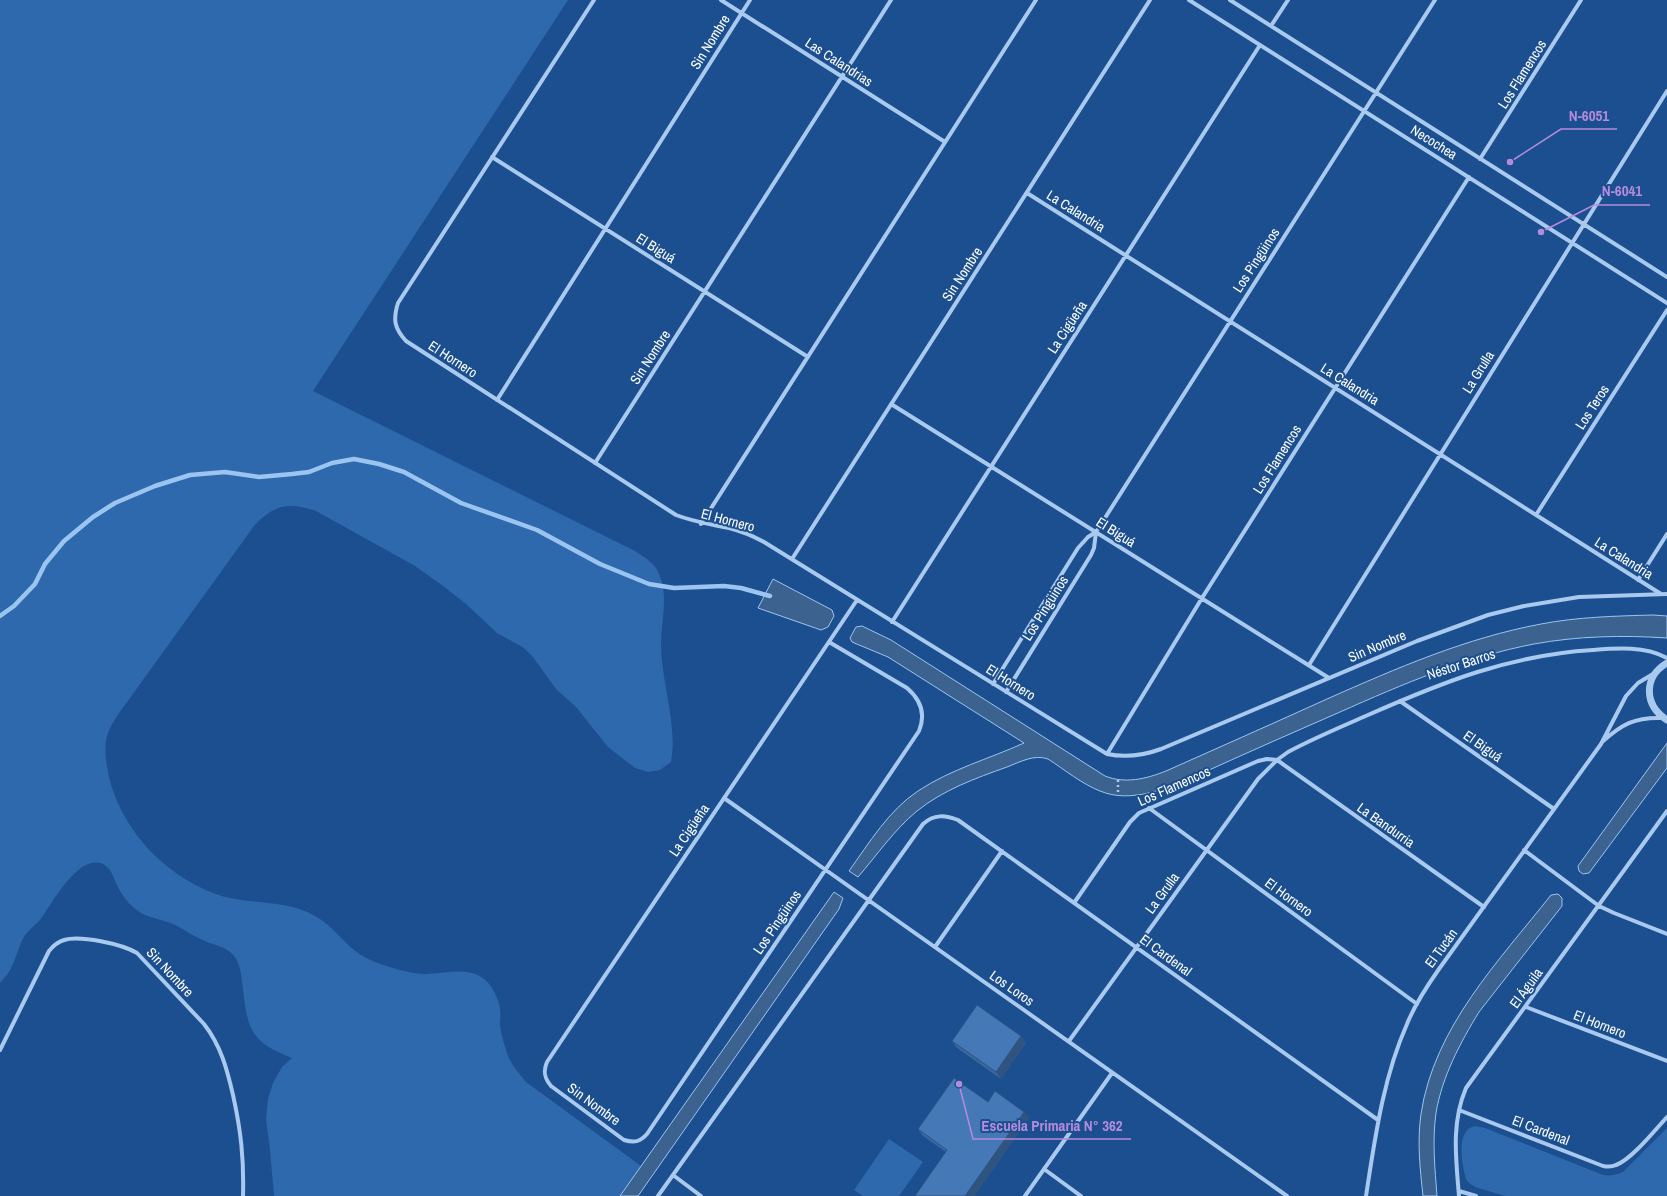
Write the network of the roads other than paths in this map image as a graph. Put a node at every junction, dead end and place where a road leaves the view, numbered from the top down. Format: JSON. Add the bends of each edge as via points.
{"nodes":[{"id":1,"x":594,"y":0,"type":"edge"},
{"id":2,"x":721,"y":0,"type":"edge"},
{"id":3,"x":750,"y":0,"type":"edge"},
{"id":4,"x":891,"y":0,"type":"edge"},
{"id":5,"x":1036,"y":0,"type":"edge"},
{"id":6,"x":1150,"y":0,"type":"edge"},
{"id":7,"x":1189,"y":0,"type":"edge"},
{"id":8,"x":1230,"y":0,"type":"edge"},
{"id":9,"x":1288,"y":0,"type":"edge"},
{"id":10,"x":1435,"y":0,"type":"edge"},
{"id":11,"x":1581,"y":0,"type":"edge"},
{"id":12,"x":742,"y":13,"type":"junction"},
{"id":13,"x":1271,"y":26,"type":"junction"},
{"id":14,"x":1260,"y":45,"type":"junction"},
{"id":15,"x":842,"y":77,"type":"junction"},
{"id":16,"x":1667,"y":91,"type":"edge"},
{"id":17,"x":1376,"y":92,"type":"junction"},
{"id":18,"x":1364,"y":111,"type":"junction"},
{"id":19,"x":944,"y":142,"type":"junction"},
{"id":20,"x":492,"y":157,"type":"junction"},
{"id":21,"x":1480,"y":159,"type":"junction"},
{"id":22,"x":1469,"y":177,"type":"junction"},
{"id":23,"x":1027,"y":193,"type":"junction"},
{"id":24,"x":1584,"y":224,"type":"junction"},
{"id":25,"x":605,"y":229,"type":"junction"},
{"id":26,"x":1572,"y":243,"type":"junction"},
{"id":27,"x":1126,"y":255,"type":"junction"},
{"id":28,"x":1667,"y":277,"type":"edge"},
{"id":29,"x":704,"y":292,"type":"junction"},
{"id":30,"x":1667,"y":303,"type":"edge"},
{"id":31,"x":1667,"y":310,"type":"edge"},
{"id":32,"x":1230,"y":321,"type":"junction"},
{"id":33,"x":808,"y":357,"type":"junction"},
{"id":34,"x":1335,"y":388,"type":"junction"},
{"id":35,"x":497,"y":400,"type":"junction"},
{"id":36,"x":891,"y":404,"type":"junction"},
{"id":37,"x":1440,"y":454,"type":"junction"},
{"id":38,"x":595,"y":463,"type":"junction"},
{"id":39,"x":991,"y":467,"type":"junction"},
{"id":40,"x":1536,"y":515,"type":"junction"},
{"id":41,"x":701,"y":524,"type":"junction"},
{"id":42,"x":1096,"y":532,"type":"junction"},
{"id":43,"x":1667,"y":534,"type":"edge"},
{"id":44,"x":792,"y":559,"type":"junction"},
{"id":45,"x":1638,"y":580,"type":"junction"},
{"id":46,"x":1662,"y":594,"type":"junction"},
{"id":47,"x":1667,"y":594,"type":"edge"},
{"id":48,"x":1202,"y":598,"type":"junction"},
{"id":49,"x":857,"y":600,"type":"junction"},
{"id":50,"x":892,"y":622,"type":"junction"},
{"id":51,"x":829,"y":642,"type":"junction"},
{"id":52,"x":1667,"y":658,"type":"edge"},
{"id":53,"x":1667,"y":663,"type":"edge"},
{"id":54,"x":1309,"y":665,"type":"junction"},
{"id":55,"x":1653,"y":674,"type":"junction"},
{"id":56,"x":1329,"y":678,"type":"junction"},
{"id":57,"x":993,"y":684,"type":"junction"},
{"id":58,"x":1006,"y":692,"type":"junction"},
{"id":59,"x":1400,"y":700,"type":"junction"},
{"id":60,"x":1666,"y":719,"type":"edge"},
{"id":61,"x":1601,"y":744,"type":"junction"},
{"id":62,"x":1107,"y":754,"type":"junction"},
{"id":63,"x":1277,"y":760,"type":"junction"},
{"id":64,"x":724,"y":798,"type":"junction"},
{"id":65,"x":1149,"y":808,"type":"junction"},
{"id":66,"x":1554,"y":809,"type":"junction"},
{"id":67,"x":1667,"y":811,"type":"edge"},
{"id":68,"x":1207,"y":850,"type":"junction"},
{"id":69,"x":1524,"y":850,"type":"junction"},
{"id":70,"x":1002,"y":851,"type":"junction"},
{"id":71,"x":825,"y":870,"type":"junction"},
{"id":72,"x":868,"y":900,"type":"junction"},
{"id":73,"x":1074,"y":903,"type":"junction"},
{"id":74,"x":1599,"y":906,"type":"junction"},
{"id":75,"x":1484,"y":907,"type":"junction"},
{"id":76,"x":1667,"y":934,"type":"edge"},
{"id":77,"x":935,"y":947,"type":"junction"},
{"id":78,"x":1137,"y":947,"type":"junction"},
{"id":79,"x":1416,"y":1004,"type":"junction"},
{"id":80,"x":1526,"y":1007,"type":"junction"},
{"id":81,"x":1069,"y":1042,"type":"junction"},
{"id":82,"x":0,"y":1050,"type":"edge"},
{"id":83,"x":1667,"y":1061,"type":"edge"},
{"id":84,"x":1112,"y":1073,"type":"junction"},
{"id":85,"x":544,"y":1075,"type":"joint"},
{"id":86,"x":1459,"y":1110,"type":"junction"},
{"id":87,"x":1667,"y":1117,"type":"edge"},
{"id":88,"x":1378,"y":1120,"type":"junction"},
{"id":89,"x":637,"y":1142,"type":"joint"},
{"id":90,"x":1044,"y":1169,"type":"junction"},
{"id":91,"x":673,"y":1175,"type":"junction"},
{"id":92,"x":1459,"y":1194,"type":"edge"},
{"id":93,"x":243,"y":1196,"type":"edge"},
{"id":94,"x":658,"y":1196,"type":"edge"},
{"id":95,"x":701,"y":1196,"type":"edge"},
{"id":96,"x":1025,"y":1196,"type":"edge"},
{"id":97,"x":1081,"y":1196,"type":"edge"},
{"id":98,"x":1287,"y":1196,"type":"edge"},
{"id":99,"x":1366,"y":1196,"type":"edge"},
{"id":100,"x":1476,"y":1196,"type":"edge"}],
"edges":[{"from":1,"to":20,"type":"street"},
{"from":2,"to":12,"type":"street","name":"Las Calandrias"},
{"from":3,"to":12,"type":"street","name":"Sin Nombre"},
{"from":4,"to":15,"type":"street","name":"Sin Nombre"},
{"from":5,"to":19,"type":"street"},
{"from":6,"to":23,"type":"street","name":"Sin Nombre"},
{"from":7,"to":14,"type":"street","name":"Necochea"},
{"from":8,"to":13,"type":"street","name":"Necochea"},
{"from":9,"to":13,"type":"street"},
{"from":10,"to":17,"type":"street","name":"Los Pingüinos"},
{"from":11,"to":21,"type":"street","name":"Los Flamencos"},
{"from":12,"to":15,"type":"street","name":"Las Calandrias"},
{"from":12,"to":25,"type":"street","name":"Sin Nombre"},
{"from":13,"to":17,"type":"street","name":"Necochea"},
{"from":14,"to":18,"type":"street","name":"Necochea"},
{"from":14,"to":27,"type":"street","name":"La Cigüeña"},
{"from":15,"to":19,"type":"street","name":"Las Calandrias"},
{"from":15,"to":29,"type":"street","name":"Sin Nombre"},
{"from":16,"to":24,"type":"street","name":"La Grulla"},
{"from":17,"to":18,"type":"street","name":"Los Pingüinos"},
{"from":17,"to":21,"type":"street","name":"Necochea"},
{"from":18,"to":22,"type":"street","name":"Necochea"},
{"from":18,"to":32,"type":"street","name":"Los Pingüinos"},
{"from":19,"to":33,"type":"street"},
{"from":20,"to":25,"type":"street","name":"El Biguá"},
{"from":20,"to":35,"type":"street","name":"El Hornero","via":[[398,303],[394,323],[406,341]]},
{"from":21,"to":24,"type":"street","name":"Necochea"},
{"from":22,"to":26,"type":"street","name":"Necochea"},
{"from":22,"to":34,"type":"street","name":"Los Flamencos"},
{"from":23,"to":27,"type":"street","name":"La Calandria"},
{"from":23,"to":36,"type":"street","name":"Sin Nombre"},
{"from":24,"to":26,"type":"street","name":"La Grulla"},
{"from":24,"to":28,"type":"street","name":"Necochea"},
{"from":25,"to":29,"type":"street","name":"El Biguá"},
{"from":25,"to":35,"type":"street","name":"Sin Nombre"},
{"from":26,"to":30,"type":"street","name":"Necochea"},
{"from":26,"to":37,"type":"street","name":"La Grulla"},
{"from":27,"to":32,"type":"street","name":"La Calandria"},
{"from":27,"to":39,"type":"street","name":"La Cigüeña"},
{"from":29,"to":33,"type":"street","name":"El Biguá"},
{"from":29,"to":38,"type":"street","name":"Sin Nombre"},
{"from":31,"to":40,"type":"street","name":"Los Teros"},
{"from":32,"to":34,"type":"street","name":"La Calandria"},
{"from":32,"to":42,"type":"street","name":"Los Pingüinos"},
{"from":33,"to":41,"type":"street"},
{"from":34,"to":37,"type":"street","name":"La Calandria"},
{"from":34,"to":48,"type":"street","name":"Los Flamencos"},
{"from":35,"to":38,"type":"street","name":"El Hornero"},
{"from":36,"to":39,"type":"street","name":"El Biguá"},
{"from":36,"to":44,"type":"street","name":"Sin Nombre"},
{"from":37,"to":40,"type":"street","name":"La Calandria"},
{"from":37,"to":54,"type":"street","name":"La Grulla"},
{"from":38,"to":41,"type":"street","name":"El Hornero","via":[[676,515]]},
{"from":39,"to":42,"type":"street","name":"El Biguá"},
{"from":39,"to":50,"type":"street","name":"La Cigüeña"},
{"from":40,"to":45,"type":"street","name":"La Calandria"},
{"from":41,"to":44,"type":"street","name":"El Hornero","via":[[747,534]]},
{"from":42,"to":48,"type":"street","name":"El Biguá"},
{"from":42,"to":57,"type":"street","name":"Los Pingüinos","via":[[1078,548]]},
{"from":42,"to":58,"type":"street","name":"Los Pingüinos","via":[[1091,555]]},
{"from":43,"to":45,"type":"street"},
{"from":44,"to":49,"type":"street","name":"El Hornero"},
{"from":45,"to":46,"type":"street","name":"La Calandria"},
{"from":46,"to":47,"type":"street","name":"Sin Nombre"},
{"from":46,"to":56,"type":"street","name":"Sin Nombre","via":[[1579,597],[1488,615],[1451,627]]},
{"from":48,"to":54,"type":"street","name":"El Biguá"},
{"from":48,"to":62,"type":"street","name":"Los Flamencos"},
{"from":49,"to":50,"type":"street","name":"El Hornero"},
{"from":49,"to":51,"type":"street","name":"La Cigüeña"},
{"from":50,"to":57,"type":"street","name":"El Hornero"},
{"from":51,"to":64,"type":"street","name":"La Cigüeña"},
{"from":51,"to":71,"type":"street","name":"Los Pingüinos","via":[[907,688],[918,700],[923,716],[919,731]]},
{"from":52,"to":59,"type":"street","name":"Néstor Barros","via":[[1647,650],[1634,649],[1544,655],[1516,660],[1454,679]]},
{"from":53,"to":55,"type":"street"},
{"from":54,"to":56,"type":"street","name":"El Biguá"},
{"from":55,"to":60,"type":"street","via":[[1650,694],[1658,712]]},
{"from":55,"to":61,"type":"street","name":"El Tucán","via":[[1638,683],[1626,696]]},
{"from":56,"to":62,"type":"street","name":"Sin Nombre","via":[[1147,754],[1133,757]]},
{"from":57,"to":58,"type":"street","name":"El Hornero"},
{"from":58,"to":62,"type":"street","name":"El Hornero"},
{"from":59,"to":63,"type":"street","name":"Néstor Barros","via":[[1302,745]]},
{"from":59,"to":66,"type":"street","name":"El Biguá"},
{"from":60,"to":61,"type":"street","name":"El Tucán","via":[[1645,718],[1627,723]]},
{"from":61,"to":66,"type":"street","name":"El Tucán"},
{"from":63,"to":65,"type":"street","name":"Los Flamencos","via":[[1258,761]]},
{"from":63,"to":68,"type":"street","name":"La Grulla","via":[[1258,779]]},
{"from":63,"to":75,"type":"street","name":"La Bandurria"},
{"from":64,"to":71,"type":"street","name":"Los Loros"},
{"from":64,"to":85,"type":"street","name":"La Cigüeña","via":[[547,1062]]},
{"from":65,"to":68,"type":"street","name":"El Hornero"},
{"from":65,"to":73,"type":"street","name":"Los Flamencos","via":[[1130,822]]},
{"from":66,"to":69,"type":"street","name":"El Tucán"},
{"from":67,"to":74,"type":"street","name":"El Águila"},
{"from":68,"to":78,"type":"street","name":"La Grulla"},
{"from":68,"to":79,"type":"street","name":"El Hornero"},
{"from":69,"to":74,"type":"street"},
{"from":69,"to":75,"type":"street","name":"El Tucán"},
{"from":70,"to":72,"type":"street","name":"El Cardenal","via":[[958,820],[946,816],[927,820]]},
{"from":70,"to":73,"type":"street","name":"El Cardenal"},
{"from":70,"to":77,"type":"street"},
{"from":71,"to":72,"type":"street","name":"Los Loros"},
{"from":71,"to":89,"type":"street","name":"Los Pingüinos","via":[[647,1134]]},
{"from":72,"to":77,"type":"street","name":"Los Loros"},
{"from":72,"to":91,"type":"street"},
{"from":73,"to":78,"type":"street","name":"El Cardenal"},
{"from":74,"to":76,"type":"street"},
{"from":74,"to":80,"type":"street","name":"El Águila"},
{"from":75,"to":79,"type":"street","name":"El Tucán"},
{"from":77,"to":81,"type":"street","name":"Los Loros"},
{"from":78,"to":81,"type":"street","name":"La Grulla"},
{"from":78,"to":88,"type":"street","name":"El Cardenal"},
{"from":79,"to":88,"type":"street","name":"El Tucán","via":[[1398,1045]]},
{"from":80,"to":83,"type":"street","name":"El Hornero"},
{"from":80,"to":86,"type":"street","name":"El Águila","via":[[1466,1088]]},
{"from":81,"to":84,"type":"street","name":"Los Loros"},
{"from":82,"to":93,"type":"street","name":"Sin Nombre","via":[[49,951],[58,943],[76,939],[113,943],[129,948],[144,959],[204,1024],[222,1053],[241,1130]]},
{"from":84,"to":90,"type":"street"},
{"from":84,"to":98,"type":"street","name":"Los Loros"},
{"from":85,"to":89,"type":"street","name":"Sin Nombre","via":[[551,1086],[624,1140]]},
{"from":86,"to":87,"type":"street","name":"El Cardenal","via":[[1603,1166],[1615,1166],[1627,1159]]},
{"from":86,"to":92,"type":"street","name":"El Águila","via":[[1456,1134]]},
{"from":88,"to":99,"type":"street","name":"El Tucán"},
{"from":90,"to":96,"type":"street"},
{"from":90,"to":97,"type":"street"},
{"from":91,"to":94,"type":"street"},
{"from":91,"to":95,"type":"street"},
{"from":92,"to":100,"type":"street"}]}
